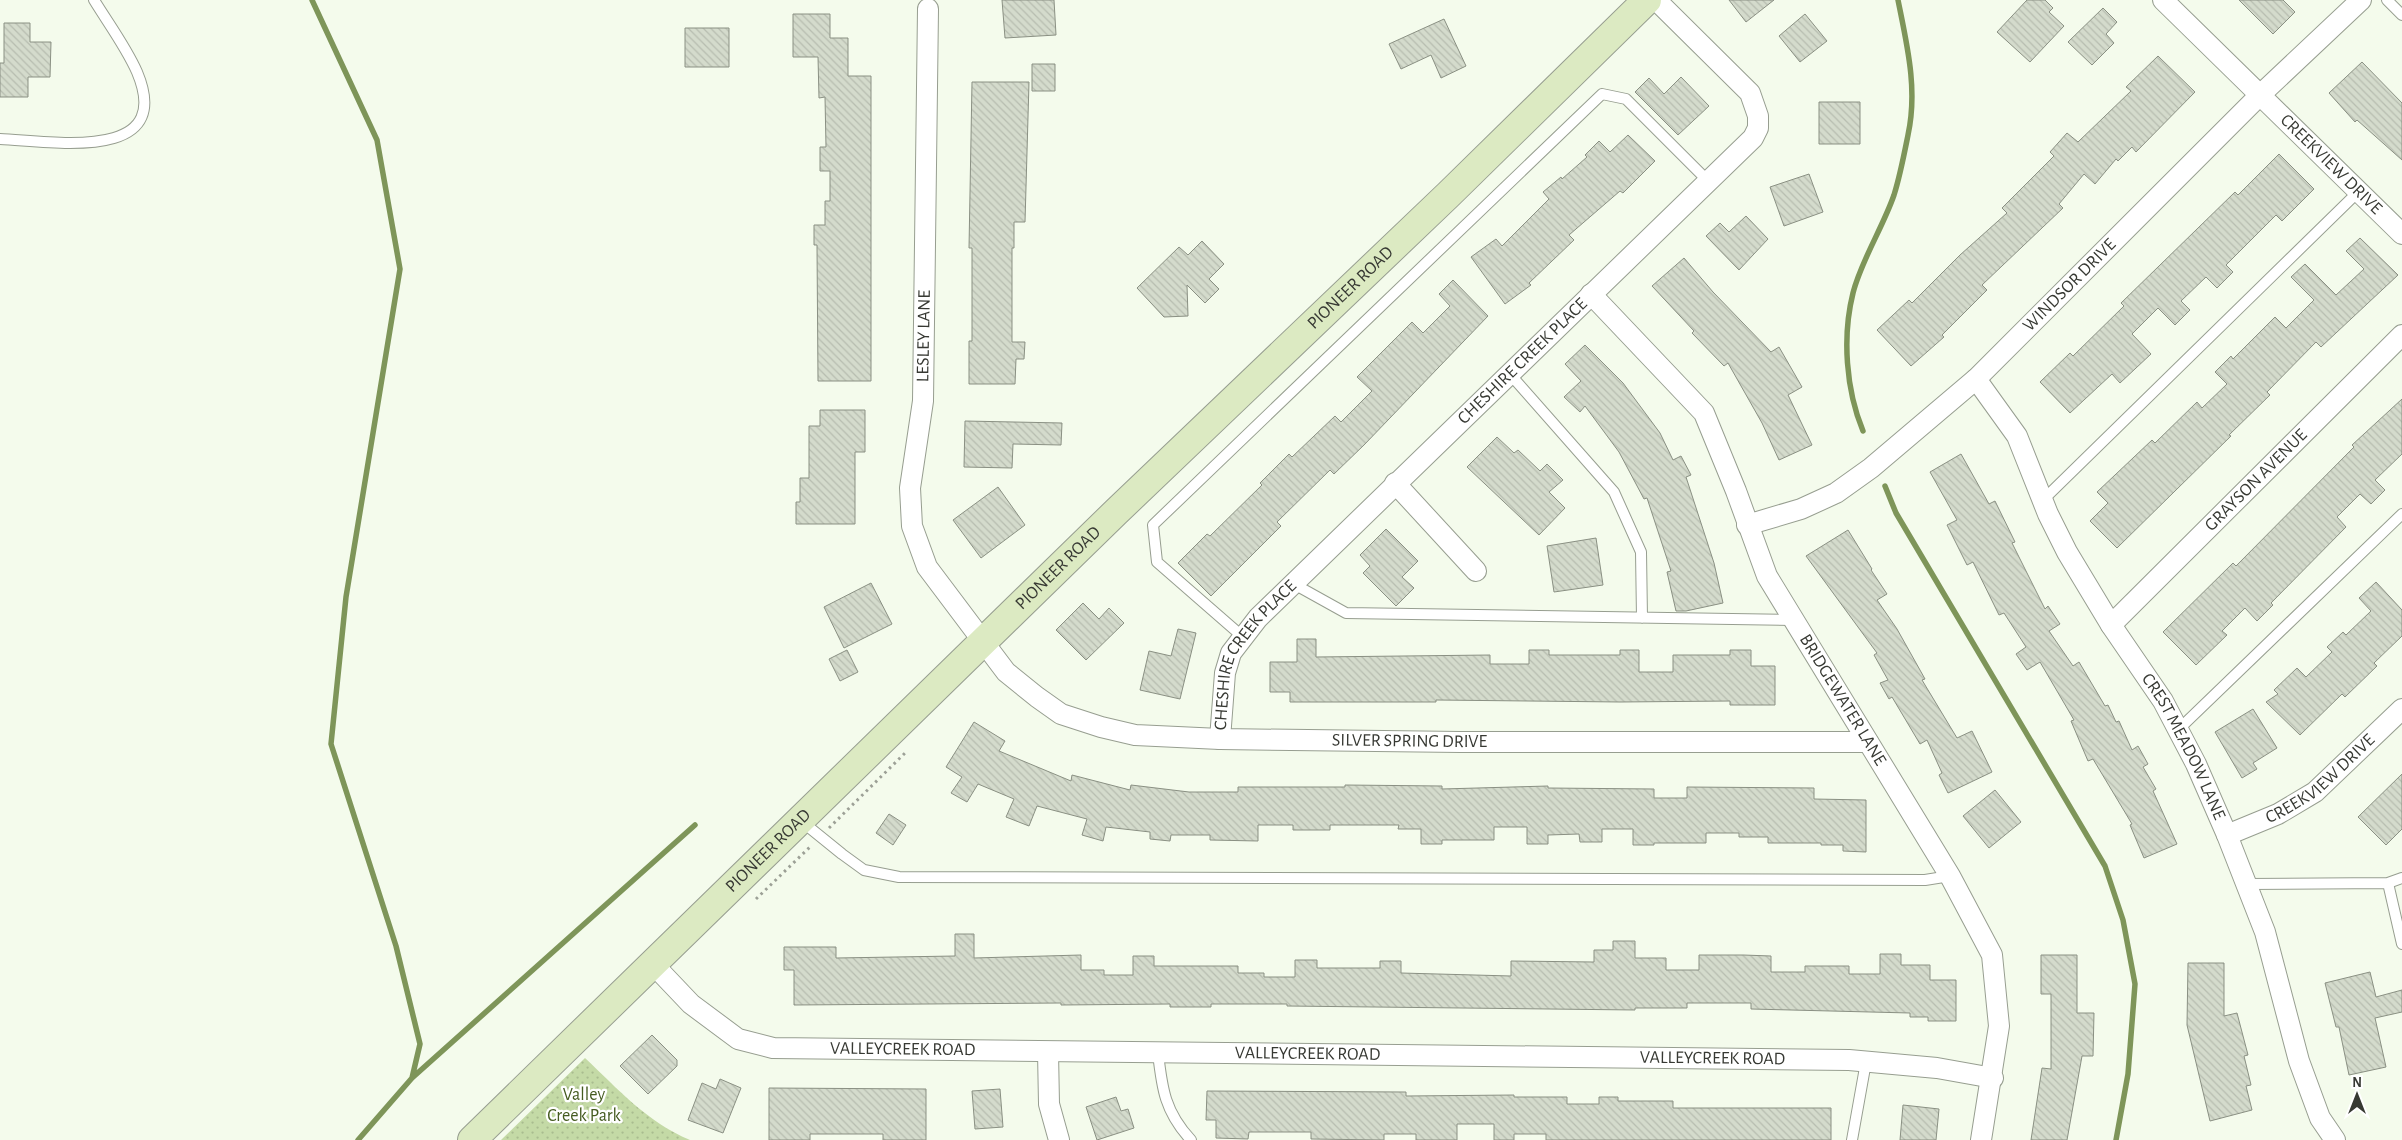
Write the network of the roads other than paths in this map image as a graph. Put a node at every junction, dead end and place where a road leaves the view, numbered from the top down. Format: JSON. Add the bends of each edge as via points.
{"nodes":[{"id":1,"x":94,"y":0,"type":"edge"},
{"id":2,"x":1647,"y":0,"type":"edge"},
{"id":3,"x":1656,"y":0,"type":"edge"},
{"id":4,"x":2163,"y":0,"type":"edge"},
{"id":5,"x":2361,"y":0,"type":"edge"},
{"id":6,"x":2387,"y":0,"type":"edge"},
{"id":7,"x":928,"y":9,"type":"dead end"},
{"id":8,"x":2402,"y":15,"type":"edge"},
{"id":9,"x":2259,"y":96,"type":"junction"},
{"id":10,"x":0,"y":138,"type":"edge"},
{"id":11,"x":1709,"y":182,"type":"junction"},
{"id":12,"x":2358,"y":192,"type":"junction"},
{"id":13,"x":2402,"y":234,"type":"edge"},
{"id":14,"x":1591,"y":294,"type":"junction"},
{"id":15,"x":2402,"y":335,"type":"edge"},
{"id":16,"x":1509,"y":373,"type":"junction"},
{"id":17,"x":1976,"y":379,"type":"junction"},
{"id":18,"x":1395,"y":483,"type":"junction"},
{"id":19,"x":2043,"y":500,"type":"junction"},
{"id":20,"x":2402,"y":514,"type":"edge"},
{"id":21,"x":1747,"y":525,"type":"junction"},
{"id":22,"x":1476,"y":571,"type":"dead end"},
{"id":23,"x":1292,"y":583,"type":"junction"},
{"id":24,"x":1642,"y":618,"type":"junction"},
{"id":25,"x":1794,"y":620,"type":"junction"},
{"id":26,"x":2111,"y":625,"type":"junction"},
{"id":27,"x":1242,"y":637,"type":"junction"},
{"id":28,"x":984,"y":641,"type":"junction"},
{"id":29,"x":2402,"y":709,"type":"edge"},
{"id":30,"x":2179,"y":730,"type":"junction"},
{"id":31,"x":1220,"y":739,"type":"junction"},
{"id":32,"x":1868,"y":742,"type":"junction"},
{"id":33,"x":800,"y":820,"type":"junction"},
{"id":34,"x":2228,"y":835,"type":"junction"},
{"id":35,"x":1950,"y":876,"type":"junction"},
{"id":36,"x":2402,"y":878,"type":"edge"},
{"id":37,"x":2246,"y":884,"type":"junction"},
{"id":38,"x":2388,"y":884,"type":"junction"},
{"id":39,"x":2402,"y":944,"type":"edge"},
{"id":40,"x":652,"y":963,"type":"junction"},
{"id":41,"x":1048,"y":1052,"type":"junction"},
{"id":42,"x":1158,"y":1053,"type":"junction"},
{"id":43,"x":1866,"y":1062,"type":"junction"},
{"id":44,"x":1993,"y":1078,"type":"junction"},
{"id":45,"x":472,"y":1140,"type":"edge"},
{"id":46,"x":1059,"y":1140,"type":"edge"},
{"id":47,"x":1191,"y":1140,"type":"edge"},
{"id":48,"x":1852,"y":1140,"type":"edge"},
{"id":49,"x":1981,"y":1140,"type":"edge"},
{"id":50,"x":2335,"y":1140,"type":"edge"}],
"edges":[{"from":1,"to":10,"type":"lane","via":[[137,72],[145,100],[143,118],[132,130],[111,140]]},
{"from":2,"to":28,"type":"main road","name":"PIONEER ROAD"},
{"from":3,"to":11,"type":"street","name":"CHESHIRE CREEK PLACE","via":[[1750,93],[1755,104],[1758,128],[1753,138]]},
{"from":4,"to":9,"type":"street","name":"CREEKVIEW DRIVE"},
{"from":5,"to":9,"type":"street","name":"WINDSOR DRIVE"},
{"from":6,"to":8,"type":"lane"},
{"from":7,"to":28,"type":"street","name":"LESLEY LANE","via":[[923,401],[910,488],[912,526],[927,567]]},
{"from":9,"to":12,"type":"street","name":"CREEKVIEW DRIVE"},
{"from":9,"to":17,"type":"street","name":"WINDSOR DRIVE"},
{"from":11,"to":14,"type":"street","name":"CHESHIRE CREEK PLACE"},
{"from":11,"to":27,"type":"lane","via":[[1626,99],[1602,94],[1153,525],[1157,562]]},
{"from":12,"to":13,"type":"street","name":"CREEKVIEW DRIVE"},
{"from":12,"to":19,"type":"lane"},
{"from":14,"to":16,"type":"street","name":"CHESHIRE CREEK PLACE"},
{"from":14,"to":21,"type":"street","name":"BRIDGEWATER LANE","via":[[1704,413]]},
{"from":15,"to":26,"type":"street","name":"GRAYSON AVENUE"},
{"from":16,"to":18,"type":"street","name":"CHESHIRE CREEK PLACE"},
{"from":16,"to":24,"type":"lane","via":[[1614,492],[1641,552]]},
{"from":17,"to":19,"type":"street","name":"CREST MEADOW LANE","via":[[2017,436]]},
{"from":17,"to":21,"type":"street","name":"WINDSOR DRIVE","via":[[1871,468],[1836,493],[1801,509]]},
{"from":18,"to":22,"type":"street"},
{"from":18,"to":23,"type":"street","name":"CHESHIRE CREEK PLACE"},
{"from":19,"to":26,"type":"street","name":"CREST MEADOW LANE","via":[[2067,552]]},
{"from":20,"to":30,"type":"lane"},
{"from":21,"to":25,"type":"street","name":"BRIDGEWATER LANE","via":[[1767,576]]},
{"from":23,"to":24,"type":"lane","via":[[1346,613]]},
{"from":23,"to":27,"type":"street","name":"CHESHIRE CREEK PLACE"},
{"from":24,"to":25,"type":"lane"},
{"from":25,"to":32,"type":"street","name":"BRIDGEWATER LANE"},
{"from":26,"to":30,"type":"street","name":"CREST MEADOW LANE","via":[[2140,665]]},
{"from":27,"to":31,"type":"street","name":"CHESHIRE CREEK PLACE","via":[[1224,673]]},
{"from":28,"to":31,"type":"street","name":"SILVER SPRING DRIVE","via":[[1006,672],[1061,714],[1135,735]]},
{"from":28,"to":33,"type":"main road","name":"PIONEER ROAD"},
{"from":29,"to":34,"type":"street","name":"CREEKVIEW DRIVE","via":[[2315,792],[2278,814]]},
{"from":30,"to":34,"type":"street","name":"CREST MEADOW LANE"},
{"from":31,"to":32,"type":"street","name":"SILVER SPRING DRIVE"},
{"from":32,"to":35,"type":"street","name":"BRIDGEWATER LANE"},
{"from":33,"to":35,"type":"lane","via":[[864,870],[900,877],[1925,880]]},
{"from":33,"to":40,"type":"main road","name":"PIONEER ROAD"},
{"from":34,"to":37,"type":"street","name":"CREST MEADOW LANE"},
{"from":35,"to":44,"type":"street","name":"BRIDGEWATER LANE","via":[[1992,955],[1999,1026]]},
{"from":36,"to":38,"type":"lane"},
{"from":37,"to":38,"type":"lane"},
{"from":37,"to":50,"type":"street","name":"CREST MEADOW LANE","via":[[2265,932],[2299,1061],[2320,1118]]},
{"from":38,"to":39,"type":"lane"},
{"from":40,"to":41,"type":"street","name":"VALLEYCREEK ROAD","via":[[691,1004],[738,1039],[773,1048]]},
{"from":40,"to":45,"type":"main road","name":"PIONEER ROAD"},
{"from":41,"to":42,"type":"street","name":"VALLEYCREEK ROAD"},
{"from":41,"to":46,"type":"street","via":[[1049,1104]]},
{"from":42,"to":43,"type":"street","name":"VALLEYCREEK ROAD"},
{"from":42,"to":47,"type":"lane","via":[[1162,1092],[1174,1120]]},
{"from":43,"to":44,"type":"street","name":"VALLEYCREEK ROAD","via":[[1937,1068]]},
{"from":43,"to":48,"type":"lane"},
{"from":44,"to":49,"type":"street","name":"BRIDGEWATER LANE"}]}
